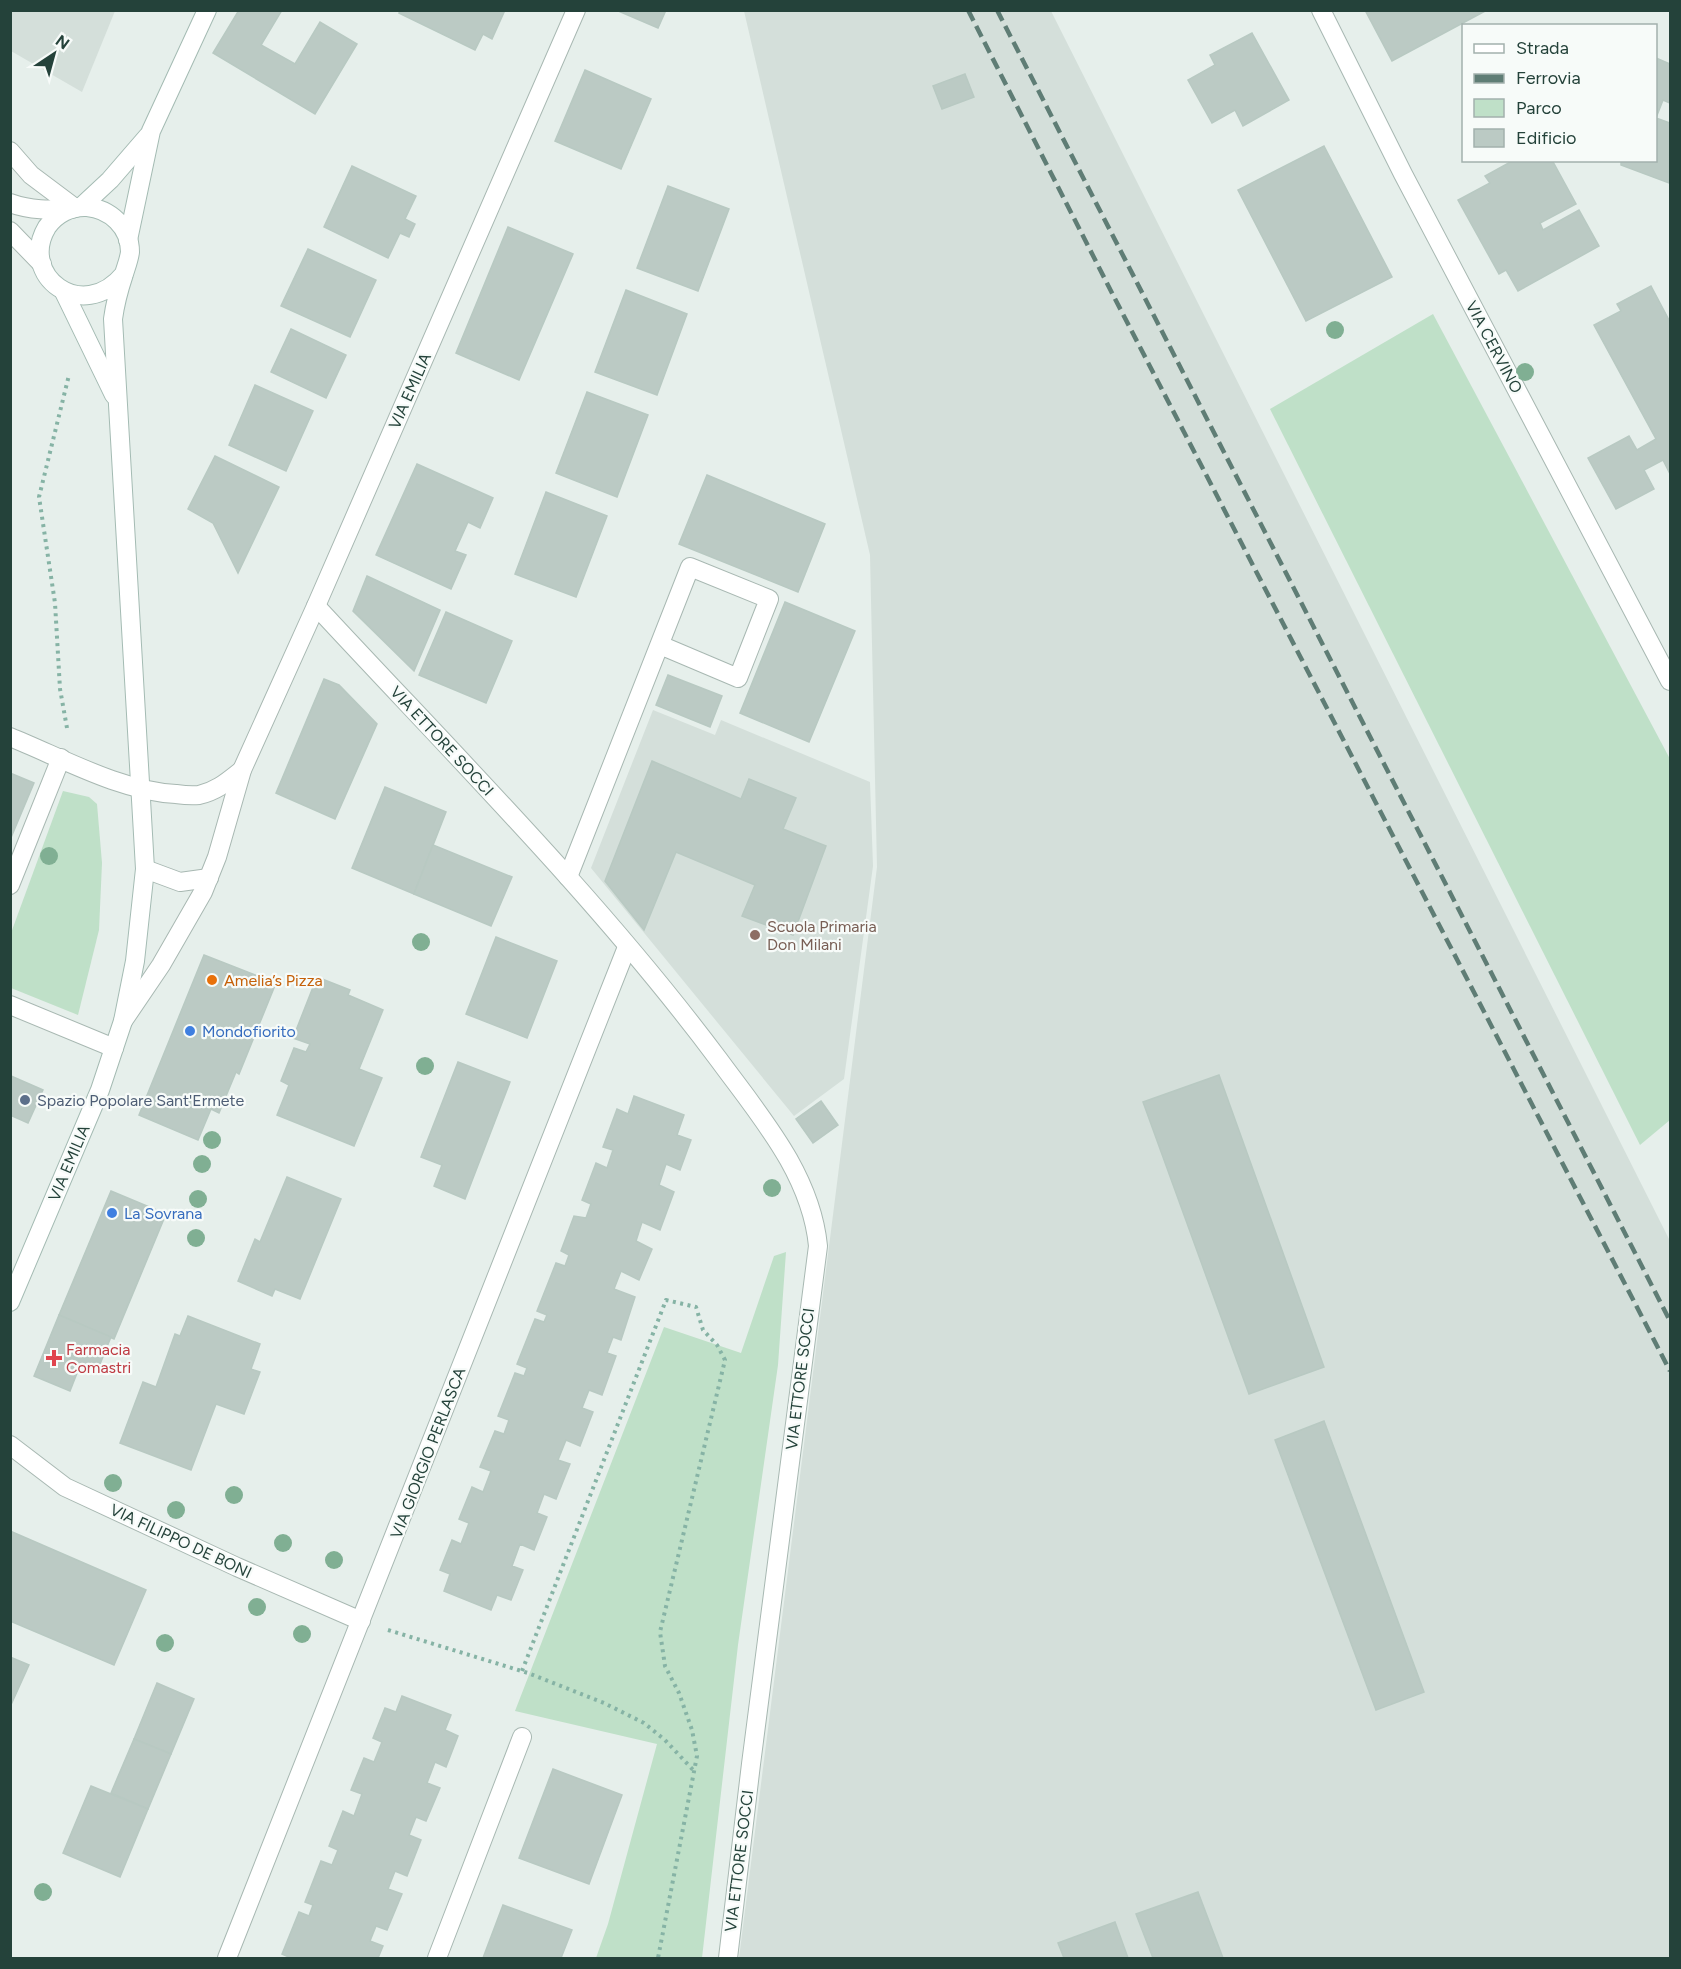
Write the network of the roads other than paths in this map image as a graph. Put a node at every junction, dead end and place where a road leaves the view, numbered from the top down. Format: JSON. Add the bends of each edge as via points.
{"nodes":[{"id":1,"x":207,"y":10,"type":"edge"},
{"id":2,"x":576,"y":10,"type":"edge"},
{"id":3,"x":1321,"y":10,"type":"edge"},
{"id":4,"x":151,"y":131,"type":"junction"},
{"id":5,"x":10,"y":151,"type":"edge"},
{"id":6,"x":10,"y":203,"type":"edge"},
{"id":7,"x":76,"y":208,"type":"junction"},
{"id":8,"x":10,"y":231,"type":"edge"},
{"id":9,"x":128,"y":240,"type":"junction"},
{"id":10,"x":42,"y":264,"type":"junction"},
{"id":11,"x":124,"y":274,"type":"junction"},
{"id":12,"x":64,"y":292,"type":"junction"},
{"id":13,"x":118,"y":404,"type":"junction"},
{"id":14,"x":316,"y":606,"type":"junction"},
{"id":15,"x":660,"y":645,"type":"junction"},
{"id":16,"x":1671,"y":681,"type":"edge"},
{"id":17,"x":10,"y":737,"type":"edge"},
{"id":18,"x":68,"y":761,"type":"junction"},
{"id":19,"x":242,"y":770,"type":"junction"},
{"id":20,"x":140,"y":790,"type":"junction"},
{"id":21,"x":145,"y":869,"type":"junction"},
{"id":22,"x":568,"y":877,"type":"junction"},
{"id":23,"x":209,"y":878,"type":"junction"},
{"id":24,"x":10,"y":885,"type":"edge"},
{"id":25,"x":627,"y":947,"type":"junction"},
{"id":26,"x":10,"y":1005,"type":"edge"},
{"id":27,"x":123,"y":1022,"type":"junction"},
{"id":28,"x":114,"y":1048,"type":"junction"},
{"id":29,"x":10,"y":1302,"type":"edge"},
{"id":30,"x":10,"y":1445,"type":"edge"},
{"id":31,"x":361,"y":1621,"type":"junction"},
{"id":32,"x":522,"y":1737,"type":"dead end"},
{"id":33,"x":227,"y":1959,"type":"edge"},
{"id":34,"x":437,"y":1959,"type":"edge"},
{"id":35,"x":728,"y":1959,"type":"edge"}],
"edges":[{"from":1,"to":4,"type":"street"},
{"from":2,"to":14,"type":"street","name":"VIA EMILIA"},
{"from":3,"to":16,"type":"street","name":"VIA CERVINO","via":[[1403,174]]},
{"from":4,"to":7,"type":"street","via":[[110,180]]},
{"from":4,"to":9,"type":"street","name":"VIA EMILIA"},
{"from":5,"to":7,"type":"street","via":[[31,175]]},
{"from":6,"to":7,"type":"street","via":[[44,211]]},
{"from":7,"to":9,"type":"street","via":[[104,211],[114,217]]},
{"from":7,"to":10,"type":"street","via":[[56,217],[45,232],[40,248]]},
{"from":8,"to":10,"type":"street","name":"VIA EMILIA"},
{"from":9,"to":11,"type":"street","name":"VIA EMILIA","via":[[130,253]]},
{"from":10,"to":12,"type":"street","name":"VIA EMILIA"},
{"from":11,"to":12,"type":"street","via":[[113,287],[98,294],[76,296]]},
{"from":11,"to":13,"type":"street","name":"VIA EMILIA","via":[[113,319]]},
{"from":12,"to":13,"type":"street","name":"VIA EMILIA"},
{"from":13,"to":20,"type":"street","name":"VIA EMILIA"},
{"from":14,"to":19,"type":"street","name":"VIA EMILIA"},
{"from":14,"to":22,"type":"street","name":"VIA ETTORE SOCCI"},
{"from":15,"to":15,"type":"street","via":[[690,567],[769,599],[738,678]]},
{"from":15,"to":22,"type":"street"},
{"from":17,"to":18,"type":"street"},
{"from":18,"to":20,"type":"street"},
{"from":18,"to":24,"type":"street"},
{"from":19,"to":20,"type":"street","name":"VIA EMILIA","via":[[221,787],[196,796]]},
{"from":19,"to":23,"type":"street","name":"VIA EMILIA"},
{"from":20,"to":21,"type":"street","name":"VIA EMILIA"},
{"from":21,"to":23,"type":"street","via":[[180,882]]},
{"from":21,"to":27,"type":"street","name":"VIA EMILIA","via":[[135,961]]},
{"from":22,"to":25,"type":"street","name":"VIA ETTORE SOCCI"},
{"from":23,"to":27,"type":"street","name":"VIA EMILIA","via":[[176,940]]},
{"from":25,"to":31,"type":"street","name":"VIA GIORGIO PERLASCA"},
{"from":25,"to":35,"type":"street","name":"VIA ETTORE SOCCI","via":[[683,1012],[785,1153],[809,1204],[818,1246]]},
{"from":26,"to":28,"type":"street"},
{"from":27,"to":28,"type":"street","name":"VIA EMILIA"},
{"from":28,"to":29,"type":"street","name":"VIA EMILIA"},
{"from":30,"to":31,"type":"street","name":"VIA FILIPPO DE BONI","via":[[65,1487]]},
{"from":31,"to":33,"type":"street","name":"VIA GIORGIO PERLASCA"},
{"from":32,"to":34,"type":"street"}]}
